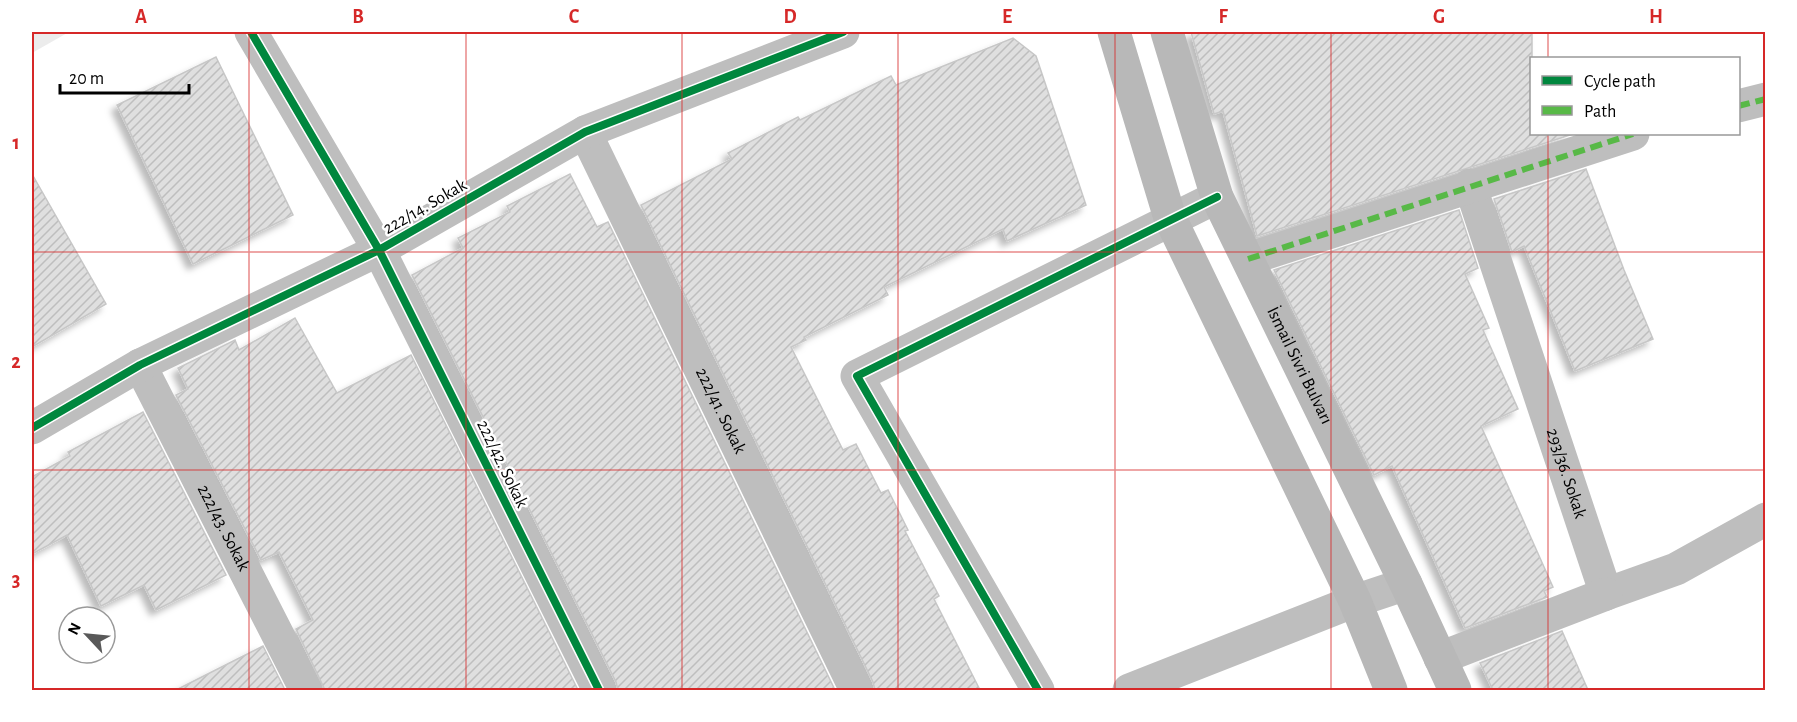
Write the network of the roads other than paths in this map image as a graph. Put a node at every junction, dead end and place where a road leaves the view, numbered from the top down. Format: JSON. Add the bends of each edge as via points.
{"nodes":[{"id":1,"x":251,"y":32,"type":"edge"},
{"id":2,"x":843,"y":32,"type":"edge"},
{"id":3,"x":1114,"y":32,"type":"edge"},
{"id":4,"x":1167,"y":32,"type":"edge"},
{"id":5,"x":1766,"y":99,"type":"edge"},
{"id":6,"x":1740,"y":106,"type":"edge"},
{"id":7,"x":585,"y":132,"type":"junction"},
{"id":8,"x":1630,"y":135,"type":"edge"},
{"id":9,"x":1470,"y":185,"type":"junction"},
{"id":10,"x":1217,"y":196,"type":"junction"},
{"id":11,"x":1170,"y":218,"type":"junction"},
{"id":12,"x":379,"y":250,"type":"junction"},
{"id":13,"x":1248,"y":259,"type":"junction"},
{"id":14,"x":140,"y":365,"type":"junction"},
{"id":15,"x":32,"y":428,"type":"edge"},
{"id":16,"x":1766,"y":519,"type":"edge"},
{"id":17,"x":1406,"y":584,"type":"junction"},
{"id":18,"x":1606,"y":594,"type":"junction"},
{"id":19,"x":1355,"y":601,"type":"junction"},
{"id":20,"x":1440,"y":658,"type":"junction"},
{"id":21,"x":306,"y":690,"type":"edge"},
{"id":22,"x":599,"y":690,"type":"edge"},
{"id":23,"x":856,"y":690,"type":"edge"},
{"id":24,"x":1038,"y":690,"type":"edge"},
{"id":25,"x":1129,"y":690,"type":"edge"},
{"id":26,"x":1391,"y":690,"type":"edge"},
{"id":27,"x":1455,"y":690,"type":"edge"}],
"edges":[{"from":1,"to":12,"type":"street","name":"222/42. Sokak"},
{"from":2,"to":7,"type":"street","name":"222/14. Sokak"},
{"from":3,"to":11,"type":"main road"},
{"from":4,"to":10,"type":"main road","name":"İsmail Sivri Bulvarı"},
{"from":5,"to":6,"type":"street"},
{"from":7,"to":12,"type":"street","name":"222/14. Sokak"},
{"from":7,"to":23,"type":"street","name":"222/41. Sokak"},
{"from":8,"to":9,"type":"street"},
{"from":9,"to":13,"type":"street"},
{"from":9,"to":18,"type":"street","name":"293/36. Sokak"},
{"from":10,"to":11,"type":"street"},
{"from":10,"to":13,"type":"main road","name":"İsmail Sivri Bulvarı"},
{"from":11,"to":19,"type":"main road"},
{"from":11,"to":24,"type":"street","via":[[857,376]]},
{"from":12,"to":14,"type":"street","name":"222/14. Sokak"},
{"from":12,"to":22,"type":"street","name":"222/42. Sokak"},
{"from":13,"to":17,"type":"main road","name":"İsmail Sivri Bulvarı"},
{"from":14,"to":15,"type":"street","name":"222/14. Sokak"},
{"from":14,"to":21,"type":"street","name":"222/43. Sokak"},
{"from":16,"to":18,"type":"street","via":[[1676,568]]},
{"from":17,"to":19,"type":"street"},
{"from":17,"to":20,"type":"main road","name":"İsmail Sivri Bulvarı"},
{"from":18,"to":20,"type":"street"},
{"from":19,"to":25,"type":"street"},
{"from":19,"to":26,"type":"main road"},
{"from":20,"to":27,"type":"main road","name":"İsmail Sivri Bulvarı"}]}
